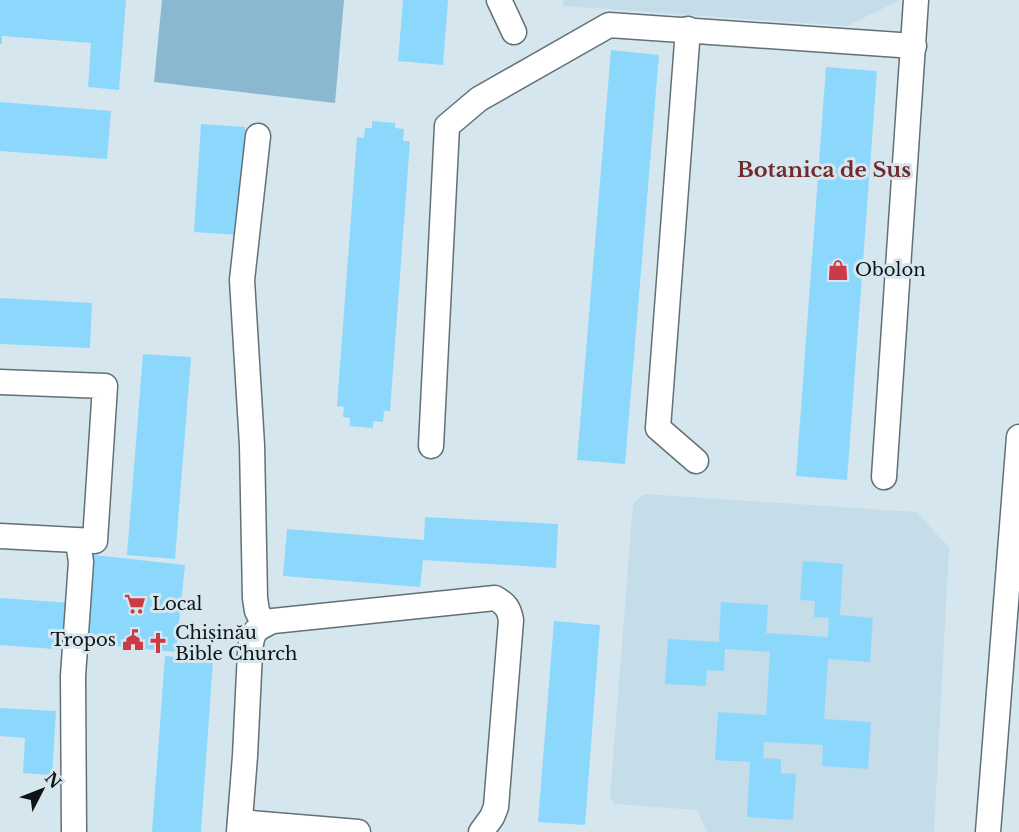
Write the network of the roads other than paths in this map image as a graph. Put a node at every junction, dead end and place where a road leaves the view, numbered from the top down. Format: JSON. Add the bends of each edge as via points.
{"nodes":[{"id":1,"x":499,"y":0,"type":"edge"},
{"id":2,"x":916,"y":0,"type":"edge"},
{"id":3,"x":688,"y":29,"type":"junction"},
{"id":4,"x":514,"y":32,"type":"dead end"},
{"id":5,"x":914,"y":46,"type":"junction"},
{"id":6,"x":258,"y":136,"type":"dead end"},
{"id":7,"x":0,"y":382,"type":"edge"},
{"id":8,"x":1019,"y":436,"type":"edge"},
{"id":9,"x":431,"y":446,"type":"dead end"},
{"id":10,"x":696,"y":461,"type":"dead end"},
{"id":11,"x":884,"y":477,"type":"dead end"},
{"id":12,"x":0,"y":536,"type":"edge"},
{"id":13,"x":78,"y":541,"type":"junction"},
{"id":14,"x":264,"y":625,"type":"junction"},
{"id":15,"x":239,"y":827,"type":"edge"},
{"id":16,"x":74,"y":832,"type":"edge"},
{"id":17,"x":358,"y":832,"type":"edge"},
{"id":18,"x":481,"y":832,"type":"edge"},
{"id":19,"x":988,"y":832,"type":"edge"}],
"edges":[{"from":1,"to":4,"type":"lane"},
{"from":2,"to":5,"type":"lane"},
{"from":3,"to":5,"type":"lane"},
{"from":3,"to":9,"type":"lane","via":[[609,25],[479,99],[447,126]]},
{"from":3,"to":10,"type":"lane","via":[[658,428]]},
{"from":5,"to":11,"type":"lane"},
{"from":6,"to":14,"type":"lane","via":[[242,280],[252,445],[255,598]]},
{"from":7,"to":13,"type":"lane","via":[[105,386],[96,541]]},
{"from":8,"to":19,"type":"lane"},
{"from":12,"to":13,"type":"lane"},
{"from":13,"to":16,"type":"lane","via":[[81,562],[73,676]]},
{"from":14,"to":15,"type":"lane","via":[[251,636]]},
{"from":14,"to":18,"type":"lane","via":[[479,599],[495,598],[502,602],[511,620],[496,807]]},
{"from":15,"to":17,"type":"lane"}]}
